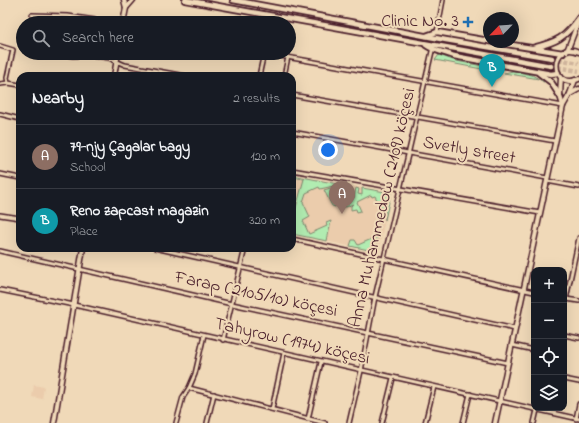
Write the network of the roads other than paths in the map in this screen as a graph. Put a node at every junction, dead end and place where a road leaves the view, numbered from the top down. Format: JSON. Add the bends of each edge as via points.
{"nodes":[{"id":1,"x":124,"y":0,"type":"edge"},
{"id":2,"x":133,"y":0,"type":"edge"},
{"id":3,"x":185,"y":0,"type":"edge"},
{"id":4,"x":233,"y":0,"type":"edge"},
{"id":5,"x":443,"y":0,"type":"edge"},
{"id":6,"x":126,"y":8,"type":"junction"},
{"id":7,"x":32,"y":15,"type":"dead end"},
{"id":8,"x":68,"y":16,"type":"edge"},
{"id":9,"x":124,"y":16,"type":"edge"},
{"id":10,"x":272,"y":16,"type":"edge"},
{"id":11,"x":579,"y":19,"type":"edge"},
{"id":12,"x":296,"y":20,"type":"edge"},
{"id":13,"x":437,"y":32,"type":"junction"},
{"id":14,"x":456,"y":35,"type":"junction"},
{"id":15,"x":425,"y":36,"type":"junction"},
{"id":16,"x":446,"y":40,"type":"junction"},
{"id":17,"x":483,"y":40,"type":"edge"},
{"id":18,"x":463,"y":43,"type":"junction"},
{"id":19,"x":0,"y":46,"type":"edge"},
{"id":20,"x":519,"y":46,"type":"edge"},
{"id":21,"x":433,"y":47,"type":"junction"},
{"id":22,"x":530,"y":48,"type":"junction"},
{"id":23,"x":565,"y":52,"type":"junction"},
{"id":24,"x":579,"y":52,"type":"edge"},
{"id":25,"x":552,"y":58,"type":"tunnel mouth"},
{"id":26,"x":296,"y":59,"type":"edge"},
{"id":27,"x":113,"y":60,"type":"edge"},
{"id":28,"x":262,"y":60,"type":"edge"},
{"id":29,"x":287,"y":60,"type":"edge"},
{"id":30,"x":117,"y":62,"type":"junction"},
{"id":31,"x":551,"y":66,"type":"tunnel mouth"},
{"id":32,"x":536,"y":71,"type":"junction"},
{"id":33,"x":115,"y":72,"type":"edge"},
{"id":34,"x":163,"y":72,"type":"edge"},
{"id":35,"x":260,"y":72,"type":"edge"},
{"id":36,"x":285,"y":72,"type":"edge"},
{"id":37,"x":558,"y":73,"type":"junction"},
{"id":38,"x":561,"y":77,"type":"junction"},
{"id":39,"x":577,"y":80,"type":"edge"},
{"id":40,"x":8,"y":83,"type":"junction"},
{"id":41,"x":425,"y":83,"type":"junction"},
{"id":42,"x":0,"y":84,"type":"edge"},
{"id":43,"x":16,"y":84,"type":"edge"},
{"id":44,"x":579,"y":89,"type":"edge"},
{"id":45,"x":570,"y":94,"type":"junction"},
{"id":46,"x":296,"y":96,"type":"edge"},
{"id":47,"x":560,"y":96,"type":"junction"},
{"id":48,"x":562,"y":106,"type":"junction"},
{"id":49,"x":0,"y":114,"type":"edge"},
{"id":50,"x":417,"y":117,"type":"junction"},
{"id":51,"x":16,"y":118,"type":"edge"},
{"id":52,"x":296,"y":133,"type":"edge"},
{"id":53,"x":555,"y":141,"type":"junction"},
{"id":54,"x":408,"y":153,"type":"junction"},
{"id":55,"x":296,"y":171,"type":"edge"},
{"id":56,"x":0,"y":174,"type":"edge"},
{"id":57,"x":16,"y":177,"type":"edge"},
{"id":58,"x":547,"y":180,"type":"junction"},
{"id":59,"x":579,"y":187,"type":"edge"},
{"id":60,"x":401,"y":189,"type":"junction"},
{"id":61,"x":540,"y":213,"type":"junction"},
{"id":62,"x":0,"y":215,"type":"edge"},
{"id":63,"x":16,"y":217,"type":"edge"},
{"id":64,"x":579,"y":238,"type":"edge"},
{"id":65,"x":296,"y":240,"type":"edge"},
{"id":66,"x":0,"y":251,"type":"edge"},
{"id":67,"x":82,"y":252,"type":"edge"},
{"id":68,"x":172,"y":252,"type":"edge"},
{"id":69,"x":245,"y":252,"type":"edge"},
{"id":70,"x":383,"y":260,"type":"junction"},
{"id":71,"x":574,"y":262,"type":"junction"},
{"id":72,"x":579,"y":263,"type":"edge"},
{"id":73,"x":80,"y":268,"type":"junction"},
{"id":74,"x":241,"y":268,"type":"junction"},
{"id":75,"x":0,"y":290,"type":"edge"},
{"id":76,"x":524,"y":290,"type":"junction"},
{"id":77,"x":567,"y":290,"type":"edge"},
{"id":78,"x":531,"y":291,"type":"edge"},
{"id":79,"x":375,"y":297,"type":"junction"},
{"id":80,"x":567,"y":298,"type":"edge"},
{"id":81,"x":579,"y":301,"type":"edge"},
{"id":82,"x":232,"y":304,"type":"junction"},
{"id":83,"x":74,"y":305,"type":"junction"},
{"id":84,"x":515,"y":329,"type":"junction"},
{"id":85,"x":368,"y":333,"type":"junction"},
{"id":86,"x":204,"y":335,"type":"junction"},
{"id":87,"x":567,"y":335,"type":"edge"},
{"id":88,"x":579,"y":338,"type":"edge"},
{"id":89,"x":223,"y":340,"type":"junction"},
{"id":90,"x":512,"y":345,"type":"junction"},
{"id":91,"x":531,"y":349,"type":"edge"},
{"id":92,"x":284,"y":353,"type":"junction"},
{"id":93,"x":321,"y":362,"type":"junction"},
{"id":94,"x":508,"y":363,"type":"junction"},
{"id":95,"x":361,"y":371,"type":"junction"},
{"id":96,"x":393,"y":378,"type":"junction"},
{"id":97,"x":567,"y":380,"type":"edge"},
{"id":98,"x":579,"y":382,"type":"edge"},
{"id":99,"x":434,"y":387,"type":"junction"},
{"id":100,"x":189,"y":388,"type":"junction"},
{"id":101,"x":214,"y":394,"type":"junction"},
{"id":102,"x":470,"y":394,"type":"junction"},
{"id":103,"x":500,"y":401,"type":"junction"},
{"id":104,"x":579,"y":404,"type":"edge"},
{"id":105,"x":272,"y":409,"type":"junction"},
{"id":106,"x":531,"y":409,"type":"edge"},
{"id":107,"x":537,"y":411,"type":"edge"},
{"id":108,"x":541,"y":411,"type":"edge"},
{"id":109,"x":308,"y":419,"type":"junction"},
{"id":110,"x":577,"y":419,"type":"edge"},
{"id":111,"x":54,"y":423,"type":"edge"},
{"id":112,"x":176,"y":423,"type":"edge"},
{"id":113,"x":207,"y":423,"type":"edge"},
{"id":114,"x":325,"y":423,"type":"edge"},
{"id":115,"x":349,"y":423,"type":"edge"},
{"id":116,"x":382,"y":423,"type":"edge"},
{"id":117,"x":425,"y":423,"type":"edge"},
{"id":118,"x":463,"y":423,"type":"edge"},
{"id":119,"x":495,"y":423,"type":"edge"},
{"id":120,"x":534,"y":423,"type":"edge"}],
"edges":[{"from":1,"to":6,"type":"street"},
{"from":2,"to":6,"type":"street"},
{"from":3,"to":10,"type":"main road"},
{"from":4,"to":15,"type":"main road"},
{"from":5,"to":13,"type":"street"},
{"from":6,"to":9,"type":"street"},
{"from":7,"to":8,"type":"street"},
{"from":11,"to":22,"type":"main road","via":[[560,39]]},
{"from":11,"to":23,"type":"street"},
{"from":12,"to":21,"type":"main road"},
{"from":13,"to":14,"type":"main road"},
{"from":13,"to":15,"type":"main road"},
{"from":14,"to":16,"type":"main road"},
{"from":14,"to":17,"type":"main road"},
{"from":14,"to":18,"type":"main road"},
{"from":15,"to":16,"type":"main road"},
{"from":16,"to":18,"type":"main road"},
{"from":18,"to":25,"type":"main road"},
{"from":19,"to":40,"type":"street","via":[[13,51]]},
{"from":20,"to":22,"type":"main road"},
{"from":21,"to":31,"type":"main road"},
{"from":21,"to":32,"type":"main road","via":[[454,56]]},
{"from":21,"to":41,"type":"street","name":"Anna Muhammedow (2109) köçesi"},
{"from":22,"to":23,"type":"main road"},
{"from":23,"to":24,"type":"street"},
{"from":23,"to":37,"type":"street","via":[[557,61]]},
{"from":26,"to":41,"type":"street"},
{"from":27,"to":30,"type":"street"},
{"from":28,"to":35,"type":"street"},
{"from":29,"to":36,"type":"street"},
{"from":30,"to":33,"type":"street"},
{"from":30,"to":34,"type":"street"},
{"from":32,"to":37,"type":"main road"},
{"from":32,"to":47,"type":"main road","via":[[551,82]]},
{"from":37,"to":38,"type":"street"},
{"from":38,"to":39,"type":"street"},
{"from":38,"to":47,"type":"street"},
{"from":39,"to":45,"type":"street"},
{"from":40,"to":42,"type":"street"},
{"from":40,"to":43,"type":"street"},
{"from":41,"to":48,"type":"street"},
{"from":41,"to":50,"type":"street","name":"Anna Muhammedow (2109) köçesi"},
{"from":44,"to":45,"type":"street"},
{"from":45,"to":48,"type":"street"},
{"from":46,"to":50,"type":"street"},
{"from":47,"to":48,"type":"street"},
{"from":48,"to":53,"type":"street"},
{"from":49,"to":51,"type":"street"},
{"from":50,"to":53,"type":"street"},
{"from":50,"to":54,"type":"street","name":"Anna Muhammedow (2109) köçesi"},
{"from":52,"to":54,"type":"street","name":"Svetly street"},
{"from":53,"to":58,"type":"street"},
{"from":54,"to":58,"type":"street","name":"Svetly street"},
{"from":54,"to":60,"type":"street","name":"Anna Muhammedow (2109) köçesi"},
{"from":55,"to":60,"type":"street"},
{"from":56,"to":57,"type":"street"},
{"from":58,"to":59,"type":"street","name":"Svetly street"},
{"from":58,"to":61,"type":"street"},
{"from":60,"to":61,"type":"street"},
{"from":60,"to":70,"type":"street","name":"Anna Muhammedow (2109) köçesi"},
{"from":61,"to":76,"type":"street"},
{"from":62,"to":63,"type":"street"},
{"from":64,"to":71,"type":"street"},
{"from":65,"to":70,"type":"street"},
{"from":66,"to":73,"type":"street","name":"Farap (2105/10) köçesi"},
{"from":67,"to":73,"type":"street"},
{"from":68,"to":74,"type":"street"},
{"from":69,"to":74,"type":"street"},
{"from":70,"to":76,"type":"street"},
{"from":70,"to":79,"type":"street","name":"Anna Muhammedow (2109) köçesi"},
{"from":71,"to":72,"type":"street"},
{"from":71,"to":77,"type":"street"},
{"from":73,"to":82,"type":"street","name":"Farap (2105/10) köçesi"},
{"from":73,"to":83,"type":"street"},
{"from":74,"to":79,"type":"street"},
{"from":74,"to":82,"type":"street"},
{"from":75,"to":83,"type":"street","name":"Tahyrow (1974) köçesi"},
{"from":76,"to":78,"type":"street"},
{"from":76,"to":84,"type":"street"},
{"from":79,"to":84,"type":"street"},
{"from":79,"to":85,"type":"street","name":"Anna Muhammedow (2109) köçesi"},
{"from":80,"to":81,"type":"street"},
{"from":82,"to":85,"type":"street","name":"Farap (2105/10) köçesi"},
{"from":82,"to":89,"type":"street"},
{"from":83,"to":86,"type":"street","name":"Tahyrow (1974) köçesi"},
{"from":83,"to":111,"type":"street"},
{"from":84,"to":90,"type":"street"},
{"from":85,"to":94,"type":"street","name":"Farap (2105/10) köçesi"},
{"from":85,"to":95,"type":"street","name":"Anna Muhammedow (2109) köçesi"},
{"from":86,"to":89,"type":"street","name":"Tahyrow (1974) köçesi"},
{"from":86,"to":100,"type":"street"},
{"from":87,"to":88,"type":"street"},
{"from":89,"to":92,"type":"street","name":"Tahyrow (1974) köçesi"},
{"from":90,"to":91,"type":"street"},
{"from":90,"to":94,"type":"street"},
{"from":92,"to":93,"type":"street","name":"Tahyrow (1974) köçesi"},
{"from":92,"to":105,"type":"street"},
{"from":93,"to":95,"type":"street","name":"Tahyrow (1974) köçesi"},
{"from":93,"to":109,"type":"street"},
{"from":94,"to":103,"type":"street"},
{"from":95,"to":96,"type":"street","name":"Tahyrow (1974) köçesi"},
{"from":95,"to":115,"type":"street","name":"Anna Muhammedow (2109) köçesi"},
{"from":96,"to":99,"type":"street","name":"Tahyrow (1974) köçesi"},
{"from":96,"to":116,"type":"street"},
{"from":97,"to":98,"type":"street"},
{"from":99,"to":102,"type":"street","name":"Tahyrow (1974) köçesi"},
{"from":99,"to":117,"type":"street"},
{"from":100,"to":101,"type":"street"},
{"from":100,"to":112,"type":"street","via":[[183,397]]},
{"from":101,"to":105,"type":"street"},
{"from":101,"to":113,"type":"street"},
{"from":102,"to":103,"type":"street","name":"Tahyrow (1974) köçesi"},
{"from":102,"to":118,"type":"street"},
{"from":103,"to":106,"type":"street","name":"Tahyrow (1974) köçesi"},
{"from":103,"to":119,"type":"street"},
{"from":104,"to":110,"type":"street"},
{"from":105,"to":109,"type":"street"},
{"from":107,"to":120,"type":"street"},
{"from":108,"to":110,"type":"street","name":"Tahyrow (1974) köçesi"},
{"from":109,"to":114,"type":"street"}]}
